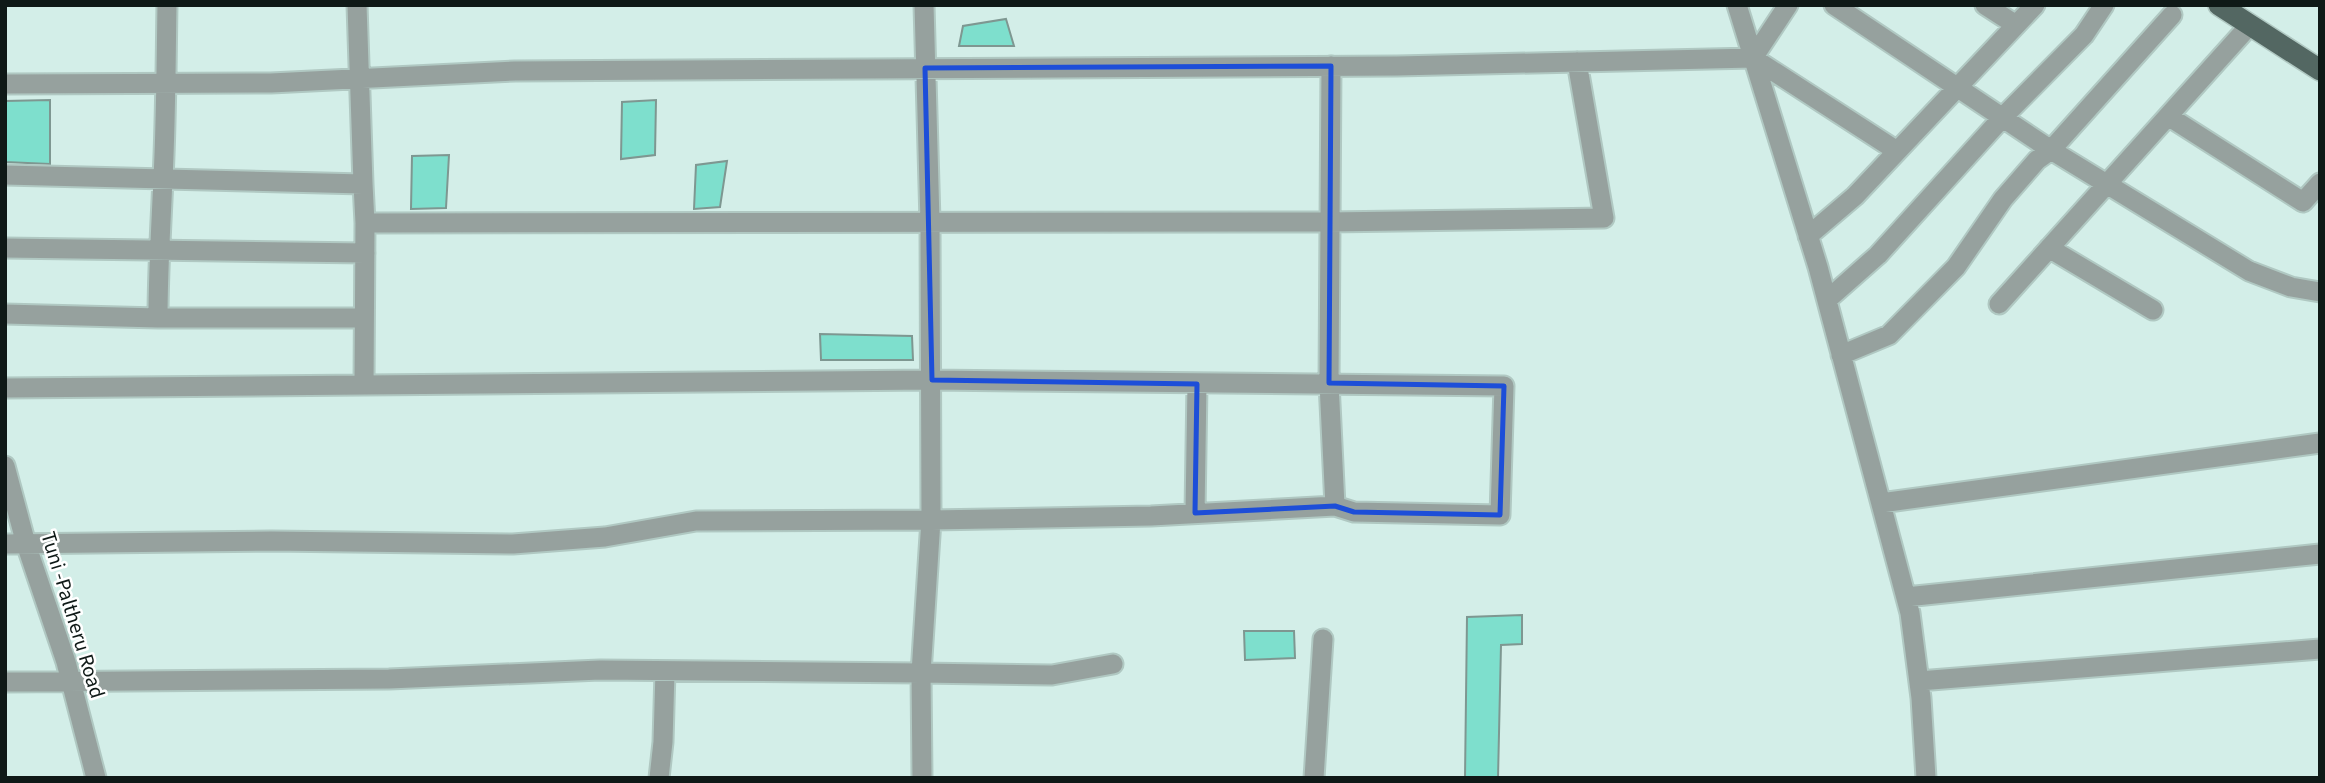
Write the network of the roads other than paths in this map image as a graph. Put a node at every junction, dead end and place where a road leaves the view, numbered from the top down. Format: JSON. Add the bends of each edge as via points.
{"nodes":[{"id":1,"x":167,"y":5,"type":"edge"},
{"id":2,"x":357,"y":5,"type":"edge"},
{"id":3,"x":923,"y":5,"type":"edge"},
{"id":4,"x":1737,"y":5,"type":"edge"},
{"id":5,"x":1788,"y":5,"type":"edge"},
{"id":6,"x":1833,"y":5,"type":"edge"},
{"id":7,"x":1985,"y":5,"type":"edge"},
{"id":8,"x":2035,"y":5,"type":"edge"},
{"id":9,"x":2104,"y":5,"type":"edge"},
{"id":10,"x":2219,"y":5,"type":"edge"},
{"id":11,"x":2172,"y":15,"type":"dead end"},
{"id":12,"x":2016,"y":25,"type":"junction"},
{"id":13,"x":2249,"y":26,"type":"junction"},
{"id":14,"x":1753,"y":58,"type":"junction"},
{"id":15,"x":1577,"y":62,"type":"junction"},
{"id":16,"x":1331,"y":66,"type":"junction"},
{"id":17,"x":925,"y":68,"type":"junction"},
{"id":18,"x":2320,"y":70,"type":"edge"},
{"id":19,"x":358,"y":80,"type":"junction"},
{"id":20,"x":5,"y":84,"type":"edge"},
{"id":21,"x":166,"y":84,"type":"junction"},
{"id":22,"x":1956,"y":87,"type":"junction"},
{"id":23,"x":2168,"y":116,"type":"junction"},
{"id":24,"x":2002,"y":118,"type":"junction"},
{"id":25,"x":1897,"y":150,"type":"junction"},
{"id":26,"x":2051,"y":150,"type":"junction"},
{"id":27,"x":5,"y":175,"type":"edge"},
{"id":28,"x":163,"y":179,"type":"junction"},
{"id":29,"x":2320,"y":183,"type":"edge"},
{"id":30,"x":363,"y":184,"type":"junction"},
{"id":31,"x":2106,"y":184,"type":"junction"},
{"id":32,"x":930,"y":222,"type":"junction"},
{"id":33,"x":1329,"y":222,"type":"junction"},
{"id":34,"x":365,"y":223,"type":"junction"},
{"id":35,"x":1808,"y":236,"type":"junction"},
{"id":36,"x":5,"y":248,"type":"edge"},
{"id":37,"x":2049,"y":248,"type":"junction"},
{"id":38,"x":158,"y":249,"type":"junction"},
{"id":39,"x":365,"y":253,"type":"junction"},
{"id":40,"x":2320,"y":292,"type":"edge"},
{"id":41,"x":1827,"y":300,"type":"junction"},
{"id":42,"x":1999,"y":304,"type":"dead end"},
{"id":43,"x":2153,"y":310,"type":"dead end"},
{"id":44,"x":5,"y":314,"type":"edge"},
{"id":45,"x":158,"y":318,"type":"junction"},
{"id":46,"x":364,"y":318,"type":"junction"},
{"id":47,"x":1842,"y":355,"type":"junction"},
{"id":48,"x":932,"y":380,"type":"junction"},
{"id":49,"x":1329,"y":383,"type":"junction"},
{"id":50,"x":1197,"y":384,"type":"junction"},
{"id":51,"x":364,"y":385,"type":"junction"},
{"id":52,"x":5,"y":388,"type":"edge"},
{"id":53,"x":2320,"y":443,"type":"edge"},
{"id":54,"x":5,"y":466,"type":"edge"},
{"id":55,"x":1881,"y":503,"type":"junction"},
{"id":56,"x":1335,"y":506,"type":"junction"},
{"id":57,"x":1195,"y":513,"type":"junction"},
{"id":58,"x":931,"y":520,"type":"junction"},
{"id":59,"x":5,"y":544,"type":"edge"},
{"id":60,"x":26,"y":544,"type":"junction"},
{"id":61,"x":2320,"y":554,"type":"edge"},
{"id":62,"x":1906,"y":597,"type":"junction"},
{"id":63,"x":1323,"y":639,"type":"dead end"},
{"id":64,"x":2320,"y":649,"type":"edge"},
{"id":65,"x":1112,"y":664,"type":"dead end"},
{"id":66,"x":665,"y":671,"type":"junction"},
{"id":67,"x":921,"y":673,"type":"junction"},
{"id":68,"x":1919,"y":681,"type":"junction"},
{"id":69,"x":5,"y":682,"type":"edge"},
{"id":70,"x":71,"y":682,"type":"junction"},
{"id":71,"x":96,"y":778,"type":"edge"},
{"id":72,"x":659,"y":778,"type":"edge"},
{"id":73,"x":922,"y":778,"type":"edge"},
{"id":74,"x":1314,"y":778,"type":"edge"},
{"id":75,"x":1926,"y":778,"type":"edge"}],
"edges":[{"from":1,"to":21,"type":"street"},
{"from":2,"to":19,"type":"street"},
{"from":3,"to":17,"type":"street"},
{"from":4,"to":14,"type":"street"},
{"from":5,"to":14,"type":"street"},
{"from":6,"to":22,"type":"street"},
{"from":7,"to":12,"type":"street"},
{"from":8,"to":12,"type":"street"},
{"from":9,"to":24,"type":"street","via":[[2084,35]]},
{"from":10,"to":13,"type":"main road"},
{"from":11,"to":26,"type":"street"},
{"from":12,"to":22,"type":"street"},
{"from":13,"to":18,"type":"main road"},
{"from":13,"to":23,"type":"street"},
{"from":14,"to":15,"type":"street"},
{"from":14,"to":25,"type":"street"},
{"from":14,"to":35,"type":"street"},
{"from":15,"to":16,"type":"street"},
{"from":15,"to":33,"type":"street","via":[[1604,218]]},
{"from":16,"to":17,"type":"street"},
{"from":16,"to":33,"type":"street"},
{"from":17,"to":19,"type":"street","via":[[515,71]]},
{"from":17,"to":32,"type":"street"},
{"from":19,"to":21,"type":"street"},
{"from":19,"to":30,"type":"street"},
{"from":20,"to":21,"type":"street"},
{"from":21,"to":28,"type":"street"},
{"from":22,"to":24,"type":"street"},
{"from":22,"to":25,"type":"street"},
{"from":23,"to":29,"type":"street","via":[[2303,202]]},
{"from":23,"to":31,"type":"street"},
{"from":24,"to":26,"type":"street"},
{"from":24,"to":41,"type":"street","via":[[1878,255]]},
{"from":25,"to":35,"type":"street","via":[[1855,196]]},
{"from":26,"to":31,"type":"street"},
{"from":26,"to":47,"type":"street","via":[[2004,199],[1956,267],[1889,335]]},
{"from":27,"to":28,"type":"street"},
{"from":28,"to":30,"type":"street"},
{"from":28,"to":38,"type":"street"},
{"from":30,"to":34,"type":"street"},
{"from":31,"to":37,"type":"street"},
{"from":31,"to":40,"type":"street","via":[[2249,271]]},
{"from":32,"to":33,"type":"street"},
{"from":32,"to":34,"type":"street"},
{"from":32,"to":48,"type":"street"},
{"from":33,"to":49,"type":"street"},
{"from":34,"to":39,"type":"street"},
{"from":35,"to":41,"type":"street"},
{"from":36,"to":38,"type":"street"},
{"from":37,"to":42,"type":"street"},
{"from":37,"to":43,"type":"street"},
{"from":38,"to":39,"type":"street"},
{"from":38,"to":45,"type":"street"},
{"from":39,"to":46,"type":"street"},
{"from":41,"to":47,"type":"street"},
{"from":44,"to":45,"type":"street"},
{"from":45,"to":46,"type":"street"},
{"from":46,"to":51,"type":"street"},
{"from":47,"to":55,"type":"street"},
{"from":48,"to":50,"type":"street"},
{"from":48,"to":51,"type":"street"},
{"from":48,"to":58,"type":"street"},
{"from":49,"to":50,"type":"street"},
{"from":49,"to":56,"type":"street"},
{"from":49,"to":56,"type":"street","via":[[1504,386],[1500,515],[1354,512]]},
{"from":50,"to":57,"type":"street"},
{"from":51,"to":52,"type":"street"},
{"from":53,"to":55,"type":"street"},
{"from":54,"to":60,"type":"street","name":"Tuni -Paltheru Road"},
{"from":55,"to":62,"type":"street"},
{"from":56,"to":57,"type":"street"},
{"from":57,"to":58,"type":"street"},
{"from":58,"to":60,"type":"street","via":[[696,521],[605,537],[513,544]]},
{"from":58,"to":67,"type":"street"},
{"from":59,"to":60,"type":"street"},
{"from":60,"to":70,"type":"street","name":"Tuni -Paltheru Road"},
{"from":61,"to":62,"type":"street"},
{"from":62,"to":68,"type":"street"},
{"from":63,"to":74,"type":"street"},
{"from":64,"to":68,"type":"street"},
{"from":65,"to":67,"type":"street","via":[[1052,675]]},
{"from":66,"to":67,"type":"street"},
{"from":66,"to":70,"type":"street"},
{"from":66,"to":72,"type":"street"},
{"from":67,"to":73,"type":"street"},
{"from":68,"to":75,"type":"street"},
{"from":69,"to":70,"type":"street"},
{"from":70,"to":71,"type":"street","name":"Tuni -Paltheru Road"}]}
